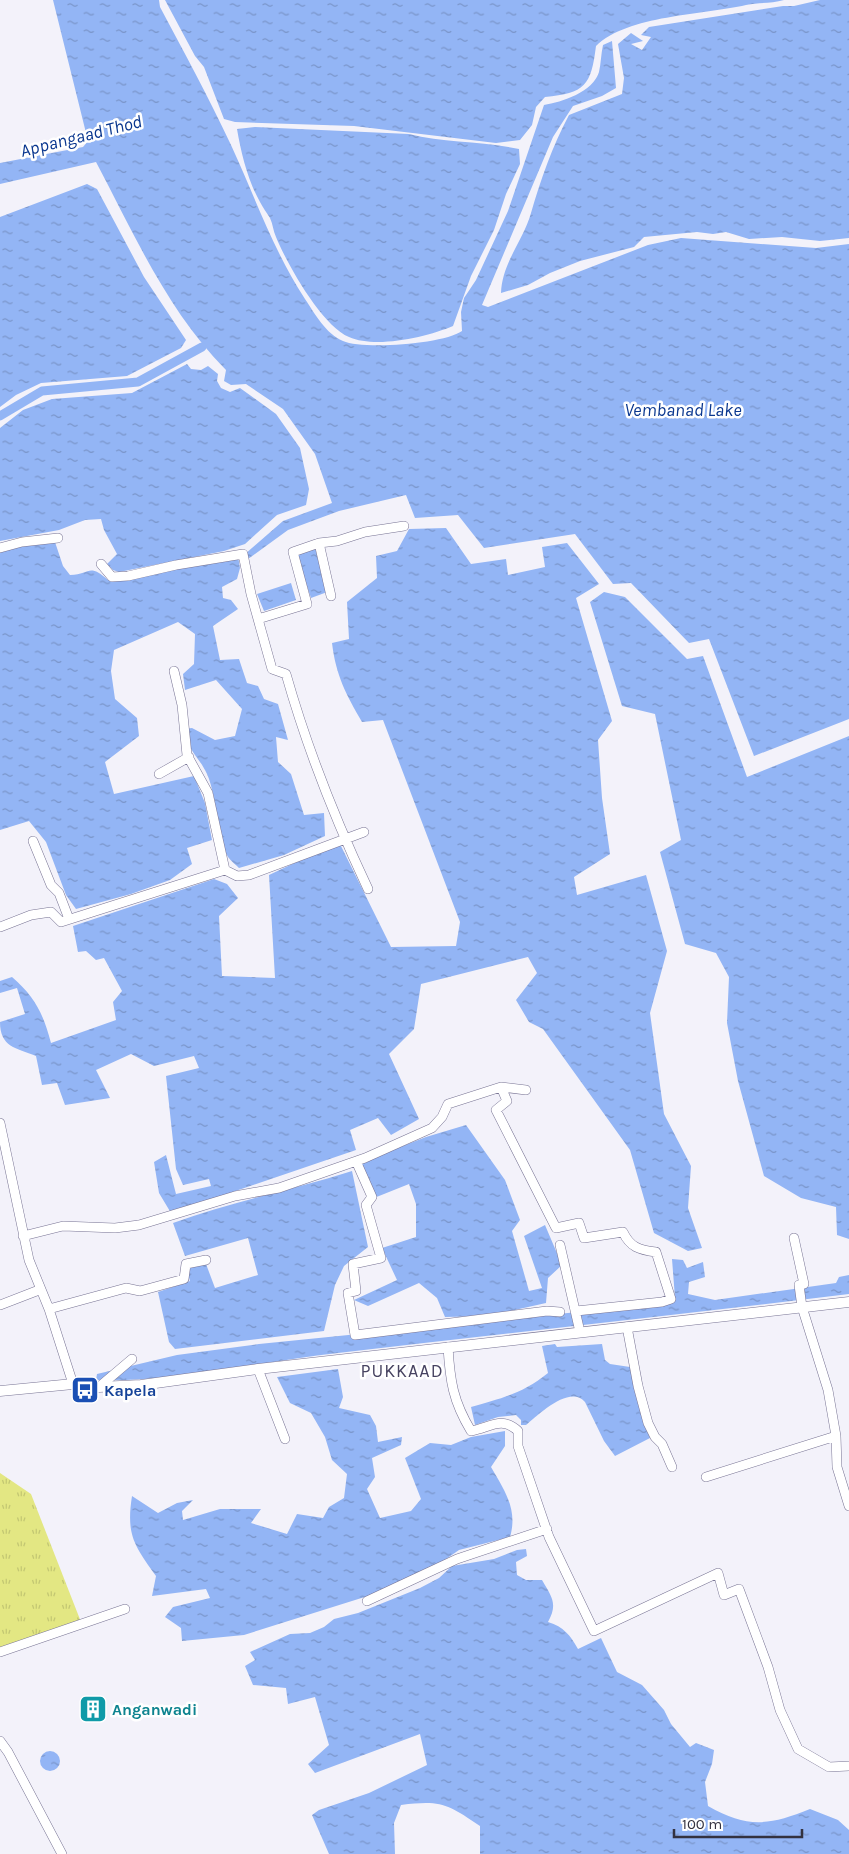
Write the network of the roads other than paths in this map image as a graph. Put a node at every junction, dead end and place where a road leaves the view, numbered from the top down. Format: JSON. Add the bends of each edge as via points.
{"nodes":[{"id":1,"x":404,"y":526,"type":"dead end"},
{"id":2,"x":58,"y":538,"type":"dead end"},
{"id":3,"x":319,"y":543,"type":"junction"},
{"id":4,"x":0,"y":548,"type":"edge"},
{"id":5,"x":101,"y":564,"type":"dead end"},
{"id":6,"x":331,"y":596,"type":"dead end"},
{"id":7,"x":258,"y":619,"type":"junction"},
{"id":8,"x":174,"y":671,"type":"dead end"},
{"id":9,"x":188,"y":757,"type":"junction"},
{"id":10,"x":159,"y":774,"type":"dead end"},
{"id":11,"x":364,"y":832,"type":"dead end"},
{"id":12,"x":344,"y":840,"type":"junction"},
{"id":13,"x":33,"y":841,"type":"dead end"},
{"id":14,"x":225,"y":870,"type":"junction"},
{"id":15,"x":368,"y":889,"type":"dead end"},
{"id":16,"x":69,"y":919,"type":"junction"},
{"id":17,"x":0,"y":927,"type":"edge"},
{"id":18,"x":501,"y":1087,"type":"junction"},
{"id":19,"x":526,"y":1090,"type":"dead end"},
{"id":20,"x":0,"y":1123,"type":"edge"},
{"id":21,"x":356,"y":1161,"type":"junction"},
{"id":22,"x":23,"y":1236,"type":"junction"},
{"id":23,"x":794,"y":1238,"type":"dead end"},
{"id":24,"x":560,"y":1245,"type":"dead end"},
{"id":25,"x":206,"y":1260,"type":"dead end"},
{"id":26,"x":39,"y":1290,"type":"junction"},
{"id":27,"x":849,"y":1302,"type":"edge"},
{"id":28,"x":0,"y":1304,"type":"edge"},
{"id":29,"x":802,"y":1307,"type":"junction"},
{"id":30,"x":49,"y":1309,"type":"junction"},
{"id":31,"x":576,"y":1311,"type":"junction"},
{"id":32,"x":560,"y":1312,"type":"dead end"},
{"id":33,"x":627,"y":1326,"type":"junction"},
{"id":34,"x":580,"y":1332,"type":"junction"},
{"id":35,"x":448,"y":1347,"type":"junction"},
{"id":36,"x":132,"y":1359,"type":"dead end"},
{"id":37,"x":258,"y":1369,"type":"junction"},
{"id":38,"x":73,"y":1384,"type":"junction"},
{"id":39,"x":99,"y":1387,"type":"junction"},
{"id":40,"x":0,"y":1391,"type":"edge"},
{"id":41,"x":836,"y":1436,"type":"junction"},
{"id":42,"x":285,"y":1439,"type":"dead end"},
{"id":43,"x":672,"y":1467,"type":"dead end"},
{"id":44,"x":706,"y":1477,"type":"dead end"},
{"id":45,"x":849,"y":1506,"type":"edge"},
{"id":46,"x":547,"y":1529,"type":"junction"},
{"id":47,"x":367,"y":1601,"type":"dead end"},
{"id":48,"x":125,"y":1609,"type":"dead end"},
{"id":49,"x":0,"y":1652,"type":"edge"},
{"id":50,"x":0,"y":1742,"type":"edge"},
{"id":51,"x":849,"y":1766,"type":"edge"},
{"id":52,"x":62,"y":1854,"type":"edge"}],
"edges":[{"from":1,"to":3,"type":"street"},
{"from":2,"to":4,"type":"street"},
{"from":3,"to":6,"type":"street"},
{"from":3,"to":7,"type":"street","via":[[293,552],[307,604]]},
{"from":5,"to":7,"type":"street","via":[[112,577],[128,576],[243,554]]},
{"from":7,"to":12,"type":"street","via":[[272,670],[286,674],[303,733]]},
{"from":8,"to":9,"type":"street"},
{"from":9,"to":10,"type":"street"},
{"from":9,"to":14,"type":"street","via":[[208,793]]},
{"from":11,"to":12,"type":"street"},
{"from":12,"to":14,"type":"street","via":[[248,875],[237,876]]},
{"from":12,"to":15,"type":"street"},
{"from":13,"to":16,"type":"street","via":[[50,885],[59,893]]},
{"from":14,"to":16,"type":"street"},
{"from":16,"to":17,"type":"street","via":[[61,922],[51,912]]},
{"from":18,"to":19,"type":"street"},
{"from":18,"to":21,"type":"street","via":[[448,1104],[432,1128]]},
{"from":18,"to":31,"type":"street","via":[[507,1101],[496,1110],[556,1228],[579,1222],[584,1238],[623,1232],[628,1242],[640,1250],[656,1252],[671,1299]]},
{"from":20,"to":22,"type":"street"},
{"from":21,"to":22,"type":"street","via":[[279,1188],[235,1196],[139,1225],[115,1228],[63,1226]]},
{"from":21,"to":32,"type":"street","via":[[372,1197],[366,1205],[380,1258],[353,1264],[356,1291],[348,1294],[355,1335]]},
{"from":22,"to":26,"type":"street"},
{"from":23,"to":29,"type":"street","via":[[804,1284],[799,1285]]},
{"from":24,"to":31,"type":"street"},
{"from":25,"to":30,"type":"street","via":[[186,1264],[184,1280],[140,1292],[126,1288]]},
{"from":26,"to":28,"type":"street"},
{"from":26,"to":30,"type":"street"},
{"from":27,"to":29,"type":"street"},
{"from":29,"to":33,"type":"street"},
{"from":29,"to":41,"type":"street","via":[[828,1390]]},
{"from":30,"to":38,"type":"street"},
{"from":31,"to":34,"type":"street"},
{"from":33,"to":34,"type":"street"},
{"from":33,"to":43,"type":"street","via":[[648,1423]]},
{"from":34,"to":35,"type":"street"},
{"from":35,"to":37,"type":"street"},
{"from":35,"to":46,"type":"street","via":[[450,1384],[471,1430],[503,1422],[518,1430],[518,1446]]},
{"from":36,"to":39,"type":"street"},
{"from":37,"to":39,"type":"street","via":[[142,1385]]},
{"from":37,"to":42,"type":"street"},
{"from":38,"to":39,"type":"street"},
{"from":38,"to":40,"type":"street"},
{"from":41,"to":44,"type":"street"},
{"from":41,"to":45,"type":"street","via":[[837,1467]]},
{"from":46,"to":47,"type":"street","via":[[457,1558]]},
{"from":46,"to":51,"type":"street","via":[[594,1631],[718,1574],[724,1595],[739,1590],[768,1667],[780,1710],[798,1749],[829,1767]]},
{"from":48,"to":49,"type":"street"},
{"from":50,"to":52,"type":"street"}]}
